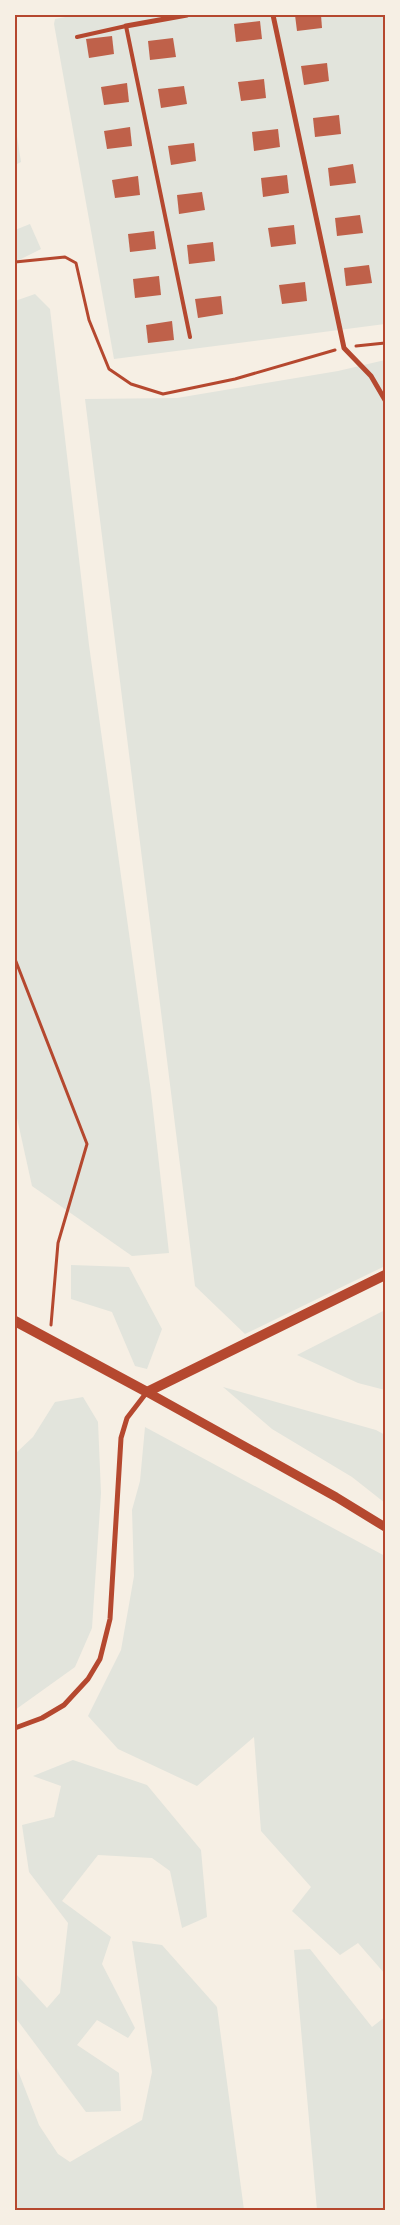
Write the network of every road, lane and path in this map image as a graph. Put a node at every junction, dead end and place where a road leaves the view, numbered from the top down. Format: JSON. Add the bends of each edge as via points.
{"nodes":[{"id":1,"x":187,"y":15,"type":"edge"},
{"id":2,"x":273,"y":15,"type":"edge"},
{"id":3,"x":126,"y":26,"type":"junction"},
{"id":4,"x":77,"y":37,"type":"dead end"},
{"id":5,"x":190,"y":337,"type":"dead end"},
{"id":6,"x":385,"y":400,"type":"edge"},
{"id":7,"x":15,"y":958,"type":"edge"},
{"id":8,"x":385,"y":1276,"type":"edge"},
{"id":9,"x":15,"y":1321,"type":"edge"},
{"id":10,"x":49,"y":1339,"type":"junction"},
{"id":11,"x":147,"y":1392,"type":"junction"},
{"id":12,"x":385,"y":1527,"type":"edge"},
{"id":13,"x":15,"y":1728,"type":"edge"}],
"edges":[{"from":1,"to":3,"type":"street"},
{"from":2,"to":6,"type":"street","via":[[344,348],[371,376]]},
{"from":3,"to":4,"type":"lane"},
{"from":3,"to":5,"type":"lane"},
{"from":7,"to":10,"type":"path","via":[[87,1144],[58,1242]]},
{"from":8,"to":11,"type":"main road"},
{"from":9,"to":10,"type":"main road"},
{"from":10,"to":11,"type":"main road"},
{"from":11,"to":12,"type":"street"},
{"from":11,"to":13,"type":"street","via":[[127,1418],[121,1438],[110,1619],[100,1660],[64,1705]]}]}
